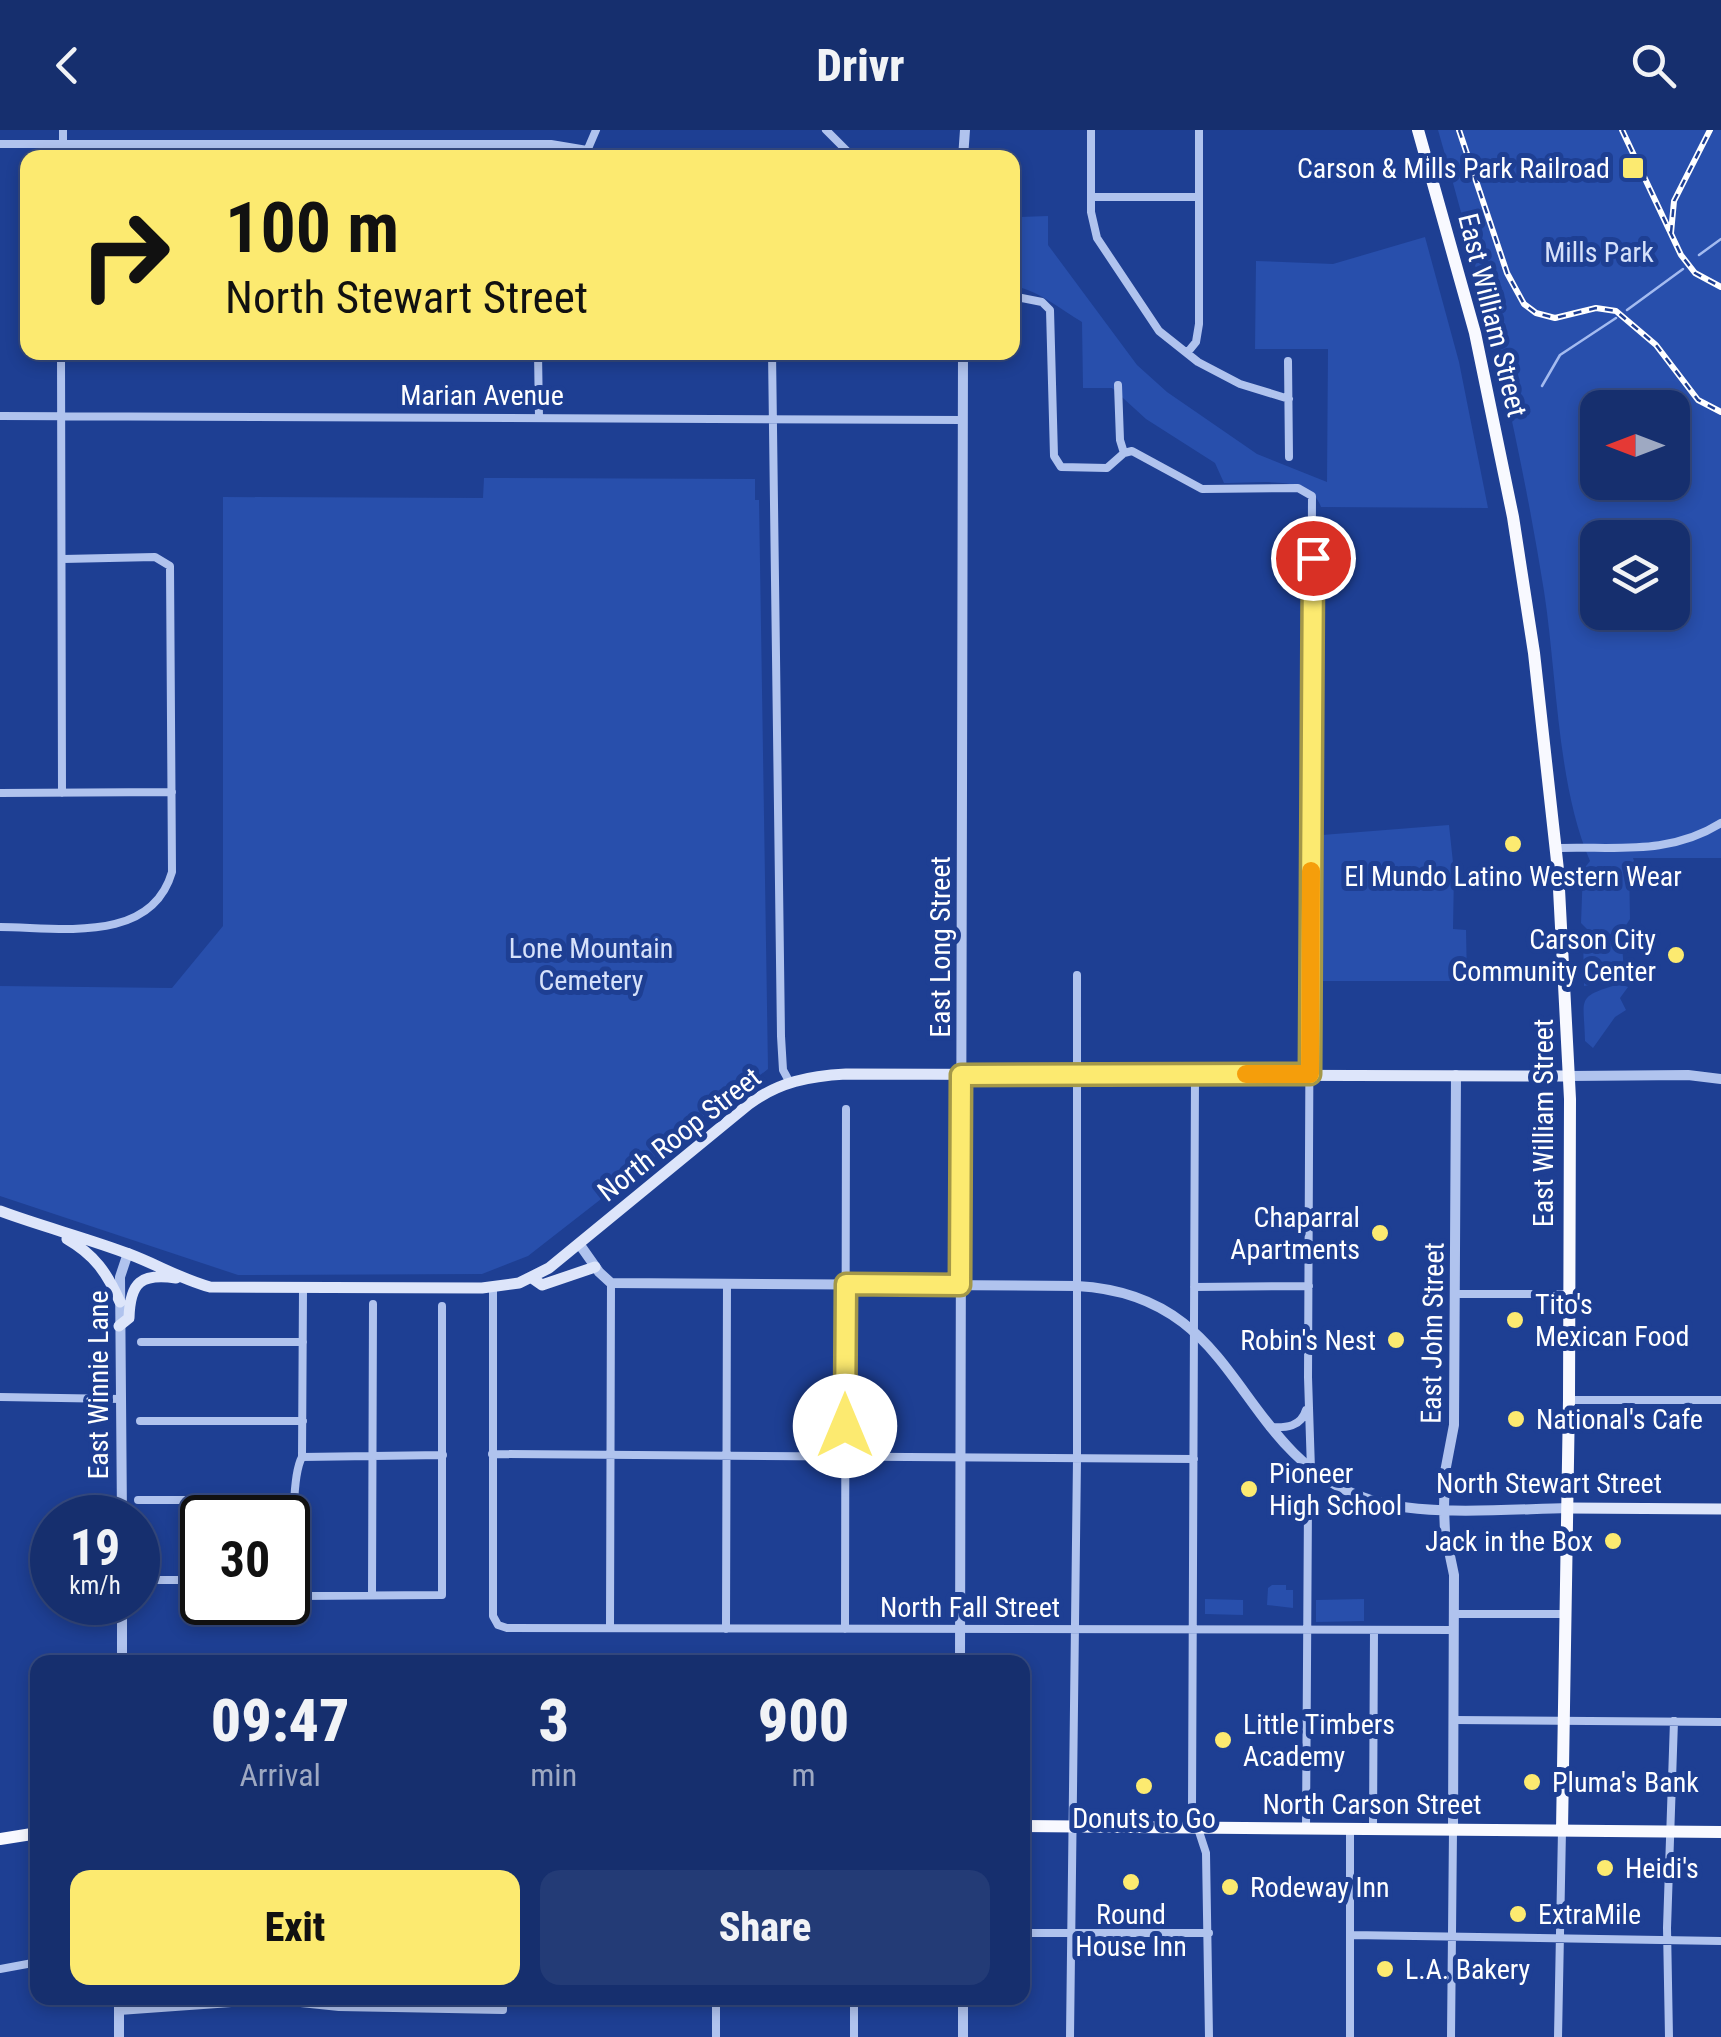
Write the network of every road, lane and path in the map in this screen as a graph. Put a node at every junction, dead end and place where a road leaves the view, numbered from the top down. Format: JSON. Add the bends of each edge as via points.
{"nodes":[{"id":1,"x":63,"y":130,"type":"edge"},
{"id":2,"x":826,"y":130,"type":"edge"},
{"id":3,"x":1091,"y":130,"type":"edge"},
{"id":4,"x":1199,"y":130,"type":"edge"},
{"id":5,"x":1418,"y":130,"type":"edge"},
{"id":6,"x":63,"y":143,"type":"junction"},
{"id":7,"x":0,"y":144,"type":"edge"},
{"id":8,"x":182,"y":144,"type":"junction"},
{"id":9,"x":458,"y":144,"type":"junction"},
{"id":10,"x":63,"y":150,"type":"edge"},
{"id":11,"x":182,"y":150,"type":"edge"},
{"id":12,"x":458,"y":150,"type":"edge"},
{"id":13,"x":571,"y":150,"type":"edge"},
{"id":14,"x":846,"y":150,"type":"edge"},
{"id":15,"x":1091,"y":197,"type":"junction"},
{"id":16,"x":1198,"y":197,"type":"junction"},
{"id":17,"x":1020,"y":298,"type":"edge"},
{"id":18,"x":1187,"y":353,"type":"junction"},
{"id":19,"x":61,"y":360,"type":"edge"},
{"id":20,"x":538,"y":360,"type":"edge"},
{"id":21,"x":772,"y":360,"type":"edge"},
{"id":22,"x":963,"y":360,"type":"edge"},
{"id":23,"x":1288,"y":362,"type":"dead end"},
{"id":24,"x":1118,"y":385,"type":"dead end"},
{"id":25,"x":1289,"y":399,"type":"junction"},
{"id":26,"x":0,"y":416,"type":"edge"},
{"id":27,"x":64,"y":417,"type":"junction"},
{"id":28,"x":539,"y":418,"type":"junction"},
{"id":29,"x":773,"y":418,"type":"junction"},
{"id":30,"x":964,"y":420,"type":"junction"},
{"id":31,"x":1124,"y":453,"type":"junction"},
{"id":32,"x":1289,"y":456,"type":"dead end"},
{"id":33,"x":63,"y":559,"type":"junction"},
{"id":34,"x":172,"y":792,"type":"junction"},
{"id":35,"x":0,"y":793,"type":"edge"},
{"id":36,"x":62,"y":793,"type":"junction"},
{"id":37,"x":1721,"y":823,"type":"edge"},
{"id":38,"x":1556,"y":848,"type":"junction"},
{"id":39,"x":0,"y":927,"type":"edge"},
{"id":40,"x":1077,"y":975,"type":"dead end"},
{"id":41,"x":1196,"y":1074,"type":"junction"},
{"id":42,"x":1310,"y":1074,"type":"junction"},
{"id":43,"x":961,"y":1075,"type":"junction"},
{"id":44,"x":1077,"y":1075,"type":"junction"},
{"id":45,"x":1456,"y":1075,"type":"junction"},
{"id":46,"x":1570,"y":1076,"type":"junction"},
{"id":47,"x":1721,"y":1079,"type":"edge"},
{"id":48,"x":789,"y":1081,"type":"junction"},
{"id":49,"x":846,"y":1109,"type":"dead end"},
{"id":50,"x":0,"y":1211,"type":"edge"},
{"id":51,"x":55,"y":1232,"type":"junction"},
{"id":52,"x":580,"y":1245,"type":"junction"},
{"id":53,"x":128,"y":1253,"type":"junction"},
{"id":54,"x":595,"y":1267,"type":"junction"},
{"id":55,"x":176,"y":1278,"type":"junction"},
{"id":56,"x":532,"y":1278,"type":"junction"},
{"id":57,"x":611,"y":1283,"type":"junction"},
{"id":58,"x":727,"y":1284,"type":"junction"},
{"id":59,"x":846,"y":1284,"type":"junction"},
{"id":60,"x":960,"y":1285,"type":"junction"},
{"id":61,"x":493,"y":1286,"type":"junction"},
{"id":62,"x":1076,"y":1286,"type":"junction"},
{"id":63,"x":1194,"y":1286,"type":"junction"},
{"id":64,"x":1308,"y":1286,"type":"junction"},
{"id":65,"x":303,"y":1289,"type":"junction"},
{"id":66,"x":1455,"y":1294,"type":"junction"},
{"id":67,"x":1568,"y":1294,"type":"junction"},
{"id":68,"x":120,"y":1302,"type":"junction"},
{"id":69,"x":373,"y":1304,"type":"dead end"},
{"id":70,"x":442,"y":1306,"type":"dead end"},
{"id":71,"x":120,"y":1326,"type":"junction"},
{"id":72,"x":1194,"y":1331,"type":"junction"},
{"id":73,"x":141,"y":1342,"type":"dead end"},
{"id":74,"x":303,"y":1342,"type":"junction"},
{"id":75,"x":0,"y":1397,"type":"edge"},
{"id":76,"x":122,"y":1399,"type":"junction"},
{"id":77,"x":1308,"y":1400,"type":"junction"},
{"id":78,"x":1569,"y":1400,"type":"junction"},
{"id":79,"x":1721,"y":1400,"type":"edge"},
{"id":80,"x":140,"y":1421,"type":"dead end"},
{"id":81,"x":303,"y":1421,"type":"junction"},
{"id":82,"x":1270,"y":1428,"type":"junction"},
{"id":83,"x":492,"y":1454,"type":"junction"},
{"id":84,"x":443,"y":1455,"type":"junction"},
{"id":85,"x":610,"y":1455,"type":"junction"},
{"id":86,"x":373,"y":1456,"type":"junction"},
{"id":87,"x":302,"y":1457,"type":"junction"},
{"id":88,"x":726,"y":1457,"type":"junction"},
{"id":89,"x":845,"y":1457,"type":"junction"},
{"id":90,"x":960,"y":1459,"type":"junction"},
{"id":91,"x":1077,"y":1459,"type":"junction"},
{"id":92,"x":1194,"y":1459,"type":"junction"},
{"id":93,"x":1311,"y":1470,"type":"junction"},
{"id":94,"x":122,"y":1495,"type":"edge"},
{"id":95,"x":296,"y":1495,"type":"edge"},
{"id":96,"x":1308,"y":1502,"type":"dead end"},
{"id":97,"x":1444,"y":1508,"type":"junction"},
{"id":98,"x":1568,"y":1508,"type":"junction"},
{"id":99,"x":1721,"y":1509,"type":"edge"},
{"id":100,"x":372,"y":1595,"type":"junction"},
{"id":101,"x":310,"y":1596,"type":"edge"},
{"id":102,"x":1454,"y":1614,"type":"junction"},
{"id":103,"x":1566,"y":1614,"type":"junction"},
{"id":104,"x":122,"y":1625,"type":"edge"},
{"id":105,"x":610,"y":1628,"type":"junction"},
{"id":106,"x":1193,"y":1628,"type":"junction"},
{"id":107,"x":726,"y":1629,"type":"junction"},
{"id":108,"x":845,"y":1629,"type":"junction"},
{"id":109,"x":1075,"y":1629,"type":"junction"},
{"id":110,"x":1308,"y":1629,"type":"junction"},
{"id":111,"x":959,"y":1630,"type":"junction"},
{"id":112,"x":1374,"y":1630,"type":"junction"},
{"id":113,"x":1454,"y":1630,"type":"junction"},
{"id":114,"x":122,"y":1655,"type":"edge"},
{"id":115,"x":960,"y":1655,"type":"edge"},
{"id":116,"x":1454,"y":1720,"type":"junction"},
{"id":117,"x":1564,"y":1721,"type":"junction"},
{"id":118,"x":1674,"y":1721,"type":"junction"},
{"id":119,"x":1721,"y":1722,"type":"edge"},
{"id":120,"x":1030,"y":1826,"type":"edge"},
{"id":121,"x":1073,"y":1827,"type":"junction"},
{"id":122,"x":1198,"y":1828,"type":"junction"},
{"id":123,"x":1306,"y":1829,"type":"junction"},
{"id":124,"x":1350,"y":1830,"type":"junction"},
{"id":125,"x":1372,"y":1830,"type":"junction"},
{"id":126,"x":1453,"y":1830,"type":"junction"},
{"id":127,"x":1562,"y":1830,"type":"junction"},
{"id":128,"x":1672,"y":1831,"type":"junction"},
{"id":129,"x":1721,"y":1832,"type":"edge"},
{"id":130,"x":30,"y":1834,"type":"edge"},
{"id":131,"x":0,"y":1839,"type":"edge"},
{"id":132,"x":1030,"y":1932,"type":"edge"},
{"id":133,"x":1070,"y":1932,"type":"junction"},
{"id":134,"x":1208,"y":1933,"type":"junction"},
{"id":135,"x":1351,"y":1936,"type":"junction"},
{"id":136,"x":1453,"y":1938,"type":"junction"},
{"id":137,"x":1559,"y":1938,"type":"junction"},
{"id":138,"x":1667,"y":1940,"type":"junction"},
{"id":139,"x":1721,"y":1942,"type":"edge"},
{"id":140,"x":30,"y":1963,"type":"edge"},
{"id":141,"x":0,"y":1969,"type":"edge"},
{"id":142,"x":118,"y":2005,"type":"edge"},
{"id":143,"x":195,"y":2005,"type":"edge"},
{"id":144,"x":322,"y":2005,"type":"edge"},
{"id":145,"x":503,"y":2005,"type":"edge"},
{"id":146,"x":716,"y":2005,"type":"edge"},
{"id":147,"x":854,"y":2005,"type":"edge"},
{"id":148,"x":963,"y":2005,"type":"edge"},
{"id":149,"x":118,"y":2011,"type":"junction"},
{"id":150,"x":118,"y":2037,"type":"edge"},
{"id":151,"x":716,"y":2037,"type":"edge"},
{"id":152,"x":854,"y":2037,"type":"edge"},
{"id":153,"x":963,"y":2037,"type":"edge"},
{"id":154,"x":1070,"y":2037,"type":"edge"},
{"id":155,"x":1208,"y":2037,"type":"edge"},
{"id":156,"x":1350,"y":2037,"type":"edge"},
{"id":157,"x":1451,"y":2037,"type":"edge"},
{"id":158,"x":1558,"y":2037,"type":"edge"},
{"id":159,"x":1669,"y":2037,"type":"edge"}],
"edges":[{"from":1,"to":6,"type":"street"},
{"from":2,"to":14,"type":"street"},
{"from":3,"to":15,"type":"street"},
{"from":4,"to":16,"type":"street"},
{"from":5,"to":38,"type":"main road","name":"East William Street","via":[[1475,333],[1506,480]]},
{"from":6,"to":7,"type":"street"},
{"from":6,"to":8,"type":"street"},
{"from":6,"to":10,"type":"street"},
{"from":8,"to":9,"type":"street"},
{"from":8,"to":11,"type":"street"},
{"from":9,"to":12,"type":"street"},
{"from":9,"to":13,"type":"street"},
{"from":15,"to":16,"type":"street"},
{"from":15,"to":18,"type":"street","via":[[1092,224],[1105,253],[1159,331]]},
{"from":16,"to":18,"type":"street","via":[[1199,324]]},
{"from":17,"to":31,"type":"street","via":[[1050,310],[1056,463],[1103,469]]},
{"from":18,"to":25,"type":"street","via":[[1240,384]]},
{"from":19,"to":27,"type":"street"},
{"from":20,"to":28,"type":"street"},
{"from":21,"to":29,"type":"street"},
{"from":22,"to":30,"type":"street","name":"East Long Street"},
{"from":23,"to":25,"type":"street"},
{"from":24,"to":31,"type":"street"},
{"from":25,"to":32,"type":"street"},
{"from":26,"to":27,"type":"street","name":"Marian Avenue"},
{"from":27,"to":28,"type":"street","name":"Marian Avenue"},
{"from":27,"to":33,"type":"street"},
{"from":28,"to":29,"type":"street","name":"Marian Avenue"},
{"from":29,"to":30,"type":"street","name":"Marian Avenue"},
{"from":29,"to":48,"type":"street","via":[[780,1036]]},
{"from":30,"to":43,"type":"street","name":"East Long Street"},
{"from":31,"to":42,"type":"street","via":[[1138,452],[1202,488],[1298,488],[1312,496]]},
{"from":33,"to":34,"type":"street","via":[[155,557],[170,566]]},
{"from":33,"to":36,"type":"street"},
{"from":34,"to":36,"type":"street"},
{"from":34,"to":39,"type":"street","via":[[173,863],[167,887],[143,914],[106,927]]},
{"from":35,"to":36,"type":"street"},
{"from":37,"to":38,"type":"street","via":[[1661,847]]},
{"from":38,"to":46,"type":"main road","name":"East William Street"},
{"from":40,"to":44,"type":"street"},
{"from":41,"to":42,"type":"main road","name":"North Roop Street"},
{"from":41,"to":44,"type":"main road","name":"North Roop Street"},
{"from":41,"to":63,"type":"street"},
{"from":42,"to":45,"type":"main road","name":"North Roop Street"},
{"from":42,"to":64,"type":"street"},
{"from":43,"to":44,"type":"main road","name":"North Roop Street"},
{"from":43,"to":48,"type":"main road","name":"North Roop Street","via":[[846,1074]]},
{"from":43,"to":60,"type":"street","name":"East Long Street"},
{"from":44,"to":62,"type":"street"},
{"from":45,"to":46,"type":"main road","name":"North Roop Street"},
{"from":45,"to":66,"type":"street","name":"East John Street"},
{"from":46,"to":47,"type":"street","name":"North Roop Street"},
{"from":46,"to":67,"type":"main road","name":"East William Street"},
{"from":48,"to":52,"type":"main road","name":"North Roop Street","via":[[717,1128]]},
{"from":49,"to":59,"type":"street"},
{"from":50,"to":51,"type":"main road","name":"North Roop Street"},
{"from":51,"to":53,"type":"main road","name":"North Roop Street"},
{"from":51,"to":68,"type":"main road","via":[[91,1253]]},
{"from":52,"to":54,"type":"street"},
{"from":52,"to":56,"type":"main road","name":"North Roop Street"},
{"from":53,"to":55,"type":"main road","name":"North Roop Street"},
{"from":53,"to":68,"type":"street","name":"East Winnie Lane"},
{"from":54,"to":56,"type":"main road","via":[[551,1284]]},
{"from":54,"to":57,"type":"street"},
{"from":55,"to":65,"type":"main road","name":"North Roop Street","via":[[210,1287]]},
{"from":55,"to":71,"type":"main road","via":[[156,1275],[133,1288],[129,1318]]},
{"from":56,"to":61,"type":"main road","name":"North Roop Street"},
{"from":57,"to":58,"type":"street","name":"North Stewart Street"},
{"from":57,"to":85,"type":"street"},
{"from":58,"to":59,"type":"street","name":"North Stewart Street"},
{"from":58,"to":88,"type":"street"},
{"from":59,"to":60,"type":"street","name":"North Stewart Street"},
{"from":59,"to":89,"type":"street"},
{"from":60,"to":62,"type":"street","name":"North Stewart Street"},
{"from":60,"to":90,"type":"street","name":"East Long Street"},
{"from":61,"to":65,"type":"main road","name":"North Roop Street"},
{"from":61,"to":83,"type":"street"},
{"from":62,"to":72,"type":"street","name":"North Stewart Street","via":[[1140,1298]]},
{"from":62,"to":91,"type":"street"},
{"from":63,"to":64,"type":"street"},
{"from":63,"to":72,"type":"street"},
{"from":64,"to":77,"type":"street"},
{"from":65,"to":74,"type":"street"},
{"from":66,"to":67,"type":"street"},
{"from":66,"to":97,"type":"street","name":"East John Street","via":[[1454,1425]]},
{"from":67,"to":78,"type":"main road","name":"East William Street"},
{"from":68,"to":71,"type":"street","name":"East Winnie Lane"},
{"from":69,"to":86,"type":"street"},
{"from":70,"to":84,"type":"street"},
{"from":71,"to":76,"type":"street","name":"East Winnie Lane"},
{"from":72,"to":82,"type":"street","name":"North Stewart Street"},
{"from":72,"to":92,"type":"street"},
{"from":73,"to":74,"type":"street"},
{"from":74,"to":81,"type":"street"},
{"from":75,"to":76,"type":"street"},
{"from":76,"to":94,"type":"street","name":"East Winnie Lane"},
{"from":77,"to":82,"type":"street","via":[[1298,1423]]},
{"from":77,"to":93,"type":"street"},
{"from":78,"to":79,"type":"street"},
{"from":78,"to":98,"type":"main road","name":"East William Street"},
{"from":80,"to":81,"type":"street"},
{"from":81,"to":87,"type":"street"},
{"from":82,"to":93,"type":"street","name":"North Stewart Street"},
{"from":83,"to":85,"type":"street"},
{"from":83,"to":105,"type":"street","name":"North Fall Street","via":[[498,1626]]},
{"from":84,"to":86,"type":"street"},
{"from":84,"to":100,"type":"street","via":[[442,1595]]},
{"from":85,"to":88,"type":"street"},
{"from":85,"to":105,"type":"street"},
{"from":86,"to":87,"type":"street"},
{"from":86,"to":100,"type":"street"},
{"from":87,"to":95,"type":"street"},
{"from":88,"to":89,"type":"street"},
{"from":88,"to":107,"type":"street"},
{"from":89,"to":90,"type":"street"},
{"from":89,"to":108,"type":"street"},
{"from":90,"to":91,"type":"street"},
{"from":90,"to":111,"type":"street","name":"East Long Street"},
{"from":91,"to":92,"type":"street"},
{"from":91,"to":109,"type":"street"},
{"from":92,"to":106,"type":"street"},
{"from":93,"to":97,"type":"street","name":"North Stewart Street","via":[[1364,1498]]},
{"from":96,"to":110,"type":"street"},
{"from":97,"to":98,"type":"street","name":"North Stewart Street"},
{"from":97,"to":102,"type":"street","name":"East John Street"},
{"from":98,"to":99,"type":"main road","name":"North Stewart Street"},
{"from":98,"to":103,"type":"main road","name":"East William Street"},
{"from":100,"to":101,"type":"street"},
{"from":102,"to":103,"type":"street"},
{"from":102,"to":113,"type":"street","name":"East John Street"},
{"from":103,"to":117,"type":"main road","name":"East William Street"},
{"from":104,"to":114,"type":"street"},
{"from":105,"to":107,"type":"street","name":"North Fall Street"},
{"from":106,"to":109,"type":"street","name":"North Fall Street"},
{"from":106,"to":110,"type":"street","name":"North Fall Street"},
{"from":106,"to":122,"type":"street","via":[[1192,1810]]},
{"from":107,"to":108,"type":"street","name":"North Fall Street"},
{"from":108,"to":111,"type":"street","name":"North Fall Street"},
{"from":109,"to":111,"type":"street","name":"North Fall Street"},
{"from":109,"to":121,"type":"street"},
{"from":110,"to":112,"type":"street","name":"North Fall Street"},
{"from":110,"to":123,"type":"street"},
{"from":111,"to":115,"type":"street","name":"East Long Street"},
{"from":112,"to":113,"type":"street","name":"North Fall Street"},
{"from":112,"to":125,"type":"street"},
{"from":113,"to":116,"type":"street","name":"East John Street"},
{"from":116,"to":117,"type":"street"},
{"from":116,"to":126,"type":"street","name":"East John Street"},
{"from":117,"to":118,"type":"street"},
{"from":117,"to":127,"type":"main road","name":"East William Street"},
{"from":118,"to":119,"type":"street"},
{"from":118,"to":128,"type":"street"},
{"from":120,"to":121,"type":"main road","name":"North Carson Street"},
{"from":121,"to":122,"type":"main road","name":"North Carson Street"},
{"from":121,"to":133,"type":"street"},
{"from":122,"to":123,"type":"main road","name":"North Carson Street"},
{"from":122,"to":134,"type":"street","via":[[1206,1854]]},
{"from":123,"to":124,"type":"main road","name":"North Carson Street"},
{"from":124,"to":125,"type":"main road","name":"North Carson Street"},
{"from":124,"to":135,"type":"street"},
{"from":125,"to":126,"type":"main road","name":"North Carson Street"},
{"from":126,"to":127,"type":"main road","name":"North Carson Street"},
{"from":126,"to":136,"type":"street"},
{"from":127,"to":128,"type":"main road","name":"North Carson Street"},
{"from":127,"to":137,"type":"street"},
{"from":128,"to":129,"type":"main road","name":"North Carson Street"},
{"from":128,"to":138,"type":"street"},
{"from":130,"to":131,"type":"main road"},
{"from":132,"to":133,"type":"street"},
{"from":133,"to":134,"type":"street"},
{"from":133,"to":154,"type":"street"},
{"from":134,"to":155,"type":"street"},
{"from":135,"to":136,"type":"street"},
{"from":135,"to":156,"type":"street"},
{"from":136,"to":137,"type":"street"},
{"from":136,"to":157,"type":"street"},
{"from":137,"to":138,"type":"street"},
{"from":137,"to":158,"type":"street"},
{"from":138,"to":139,"type":"street"},
{"from":138,"to":159,"type":"street"},
{"from":140,"to":141,"type":"street"},
{"from":142,"to":149,"type":"street"},
{"from":143,"to":149,"type":"street"},
{"from":144,"to":145,"type":"street"},
{"from":146,"to":151,"type":"street"},
{"from":147,"to":152,"type":"street"},
{"from":148,"to":153,"type":"street"},
{"from":149,"to":150,"type":"street"}]}
